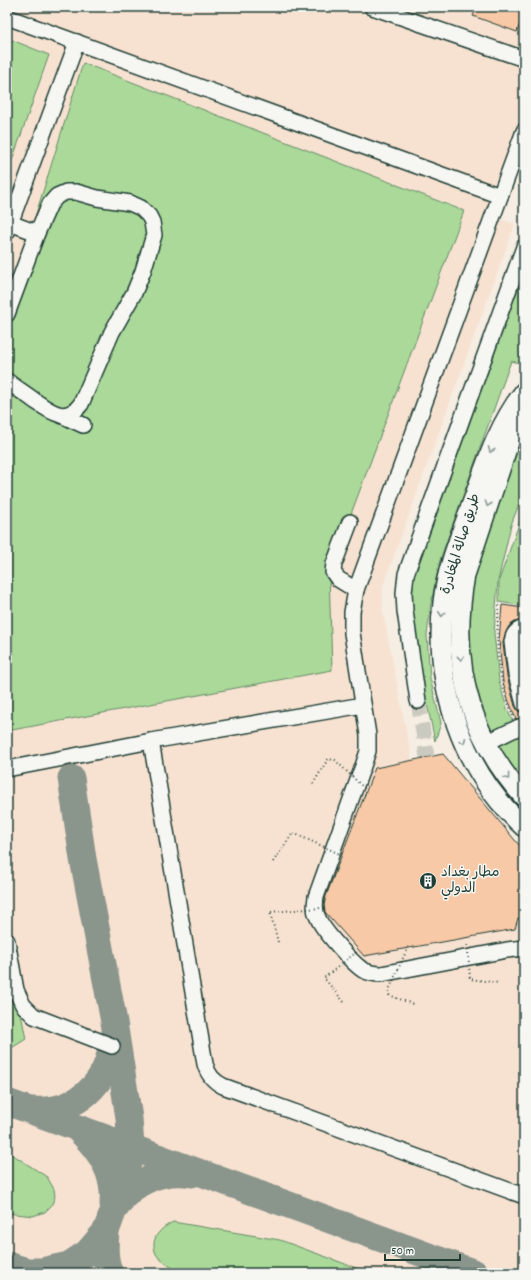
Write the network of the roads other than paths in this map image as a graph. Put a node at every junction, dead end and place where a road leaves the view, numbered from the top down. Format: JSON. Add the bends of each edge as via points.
{"nodes":[{"id":1,"x":372,"y":7,"type":"edge"},
{"id":2,"x":7,"y":17,"type":"edge"},
{"id":3,"x":76,"y":42,"type":"junction"},
{"id":4,"x":524,"y":59,"type":"edge"},
{"id":5,"x":524,"y":130,"type":"edge"},
{"id":6,"x":500,"y":196,"type":"junction"},
{"id":7,"x":9,"y":228,"type":"edge"},
{"id":8,"x":37,"y":233,"type":"junction"},
{"id":9,"x":524,"y":247,"type":"edge"},
{"id":10,"x":7,"y":314,"type":"edge"},
{"id":11,"x":7,"y":381,"type":"edge"},
{"id":12,"x":524,"y":392,"type":"edge"},
{"id":13,"x":524,"y":401,"type":"edge"},
{"id":14,"x":61,"y":415,"type":"junction"},
{"id":15,"x":83,"y":425,"type":"dead end"},
{"id":16,"x":350,"y":522,"type":"dead end"},
{"id":17,"x":356,"y":590,"type":"junction"},
{"id":18,"x":524,"y":628,"type":"edge"},
{"id":19,"x":519,"y":657,"type":"edge"},
{"id":20,"x":522,"y":689,"type":"edge"},
{"id":21,"x":418,"y":701,"type":"tunnel mouth"},
{"id":22,"x":524,"y":704,"type":"edge"},
{"id":23,"x":363,"y":705,"type":"junction"},
{"id":24,"x":519,"y":727,"type":"dead end"},
{"id":25,"x":151,"y":741,"type":"junction"},
{"id":26,"x":486,"y":743,"type":"junction"},
{"id":27,"x":7,"y":769,"type":"edge"},
{"id":28,"x":524,"y":797,"type":"edge"},
{"id":29,"x":524,"y":827,"type":"edge"},
{"id":30,"x":7,"y":941,"type":"edge"},
{"id":31,"x":524,"y":948,"type":"edge"},
{"id":32,"x":112,"y":1046,"type":"dead end"},
{"id":33,"x":524,"y":1196,"type":"edge"}],
"edges":[{"from":1,"to":4,"type":"lane"},
{"from":2,"to":3,"type":"lane"},
{"from":3,"to":6,"type":"lane"},
{"from":3,"to":7,"type":"lane"},
{"from":5,"to":6,"type":"lane"},
{"from":6,"to":17,"type":"lane"},
{"from":7,"to":8,"type":"lane"},
{"from":8,"to":10,"type":"lane"},
{"from":8,"to":14,"type":"lane","via":[[53,200],[61,194],[71,192],[135,205],[145,211],[154,228],[153,241],[139,282],[112,332],[81,404],[72,412]]},
{"from":9,"to":21,"type":"lane","via":[[406,574],[405,611]]},
{"from":11,"to":14,"type":"lane","via":[[49,411]]},
{"from":12,"to":29,"type":"main road","name":"طريق صالة المغادرة","one_way":true,"via":[[509,414],[492,448],[456,550],[443,601],[441,628],[445,681],[451,707],[467,750],[487,784]]},
{"from":13,"to":26,"type":"main road","one_way":true,"via":[[470,556],[461,596],[461,661],[470,704]]},
{"from":14,"to":15,"type":"lane"},
{"from":16,"to":17,"type":"lane","via":[[334,564],[334,572],[338,579]]},
{"from":17,"to":23,"type":"lane","via":[[352,634]]},
{"from":18,"to":19,"type":"lane","via":[[515,632],[512,637]]},
{"from":19,"to":20,"type":"lane"},
{"from":20,"to":22,"type":"lane"},
{"from":23,"to":25,"type":"lane"},
{"from":23,"to":31,"type":"lane","via":[[368,751],[316,897],[316,913],[320,923],[356,964],[364,971],[376,974]]},
{"from":24,"to":26,"type":"lane"},
{"from":25,"to":27,"type":"lane"},
{"from":25,"to":33,"type":"lane","via":[[205,1064],[211,1078],[223,1086]]},
{"from":26,"to":28,"type":"main road","one_way":true,"via":[[505,774]]},
{"from":30,"to":32,"type":"lane","via":[[16,990],[28,1011],[41,1019]]}]}
